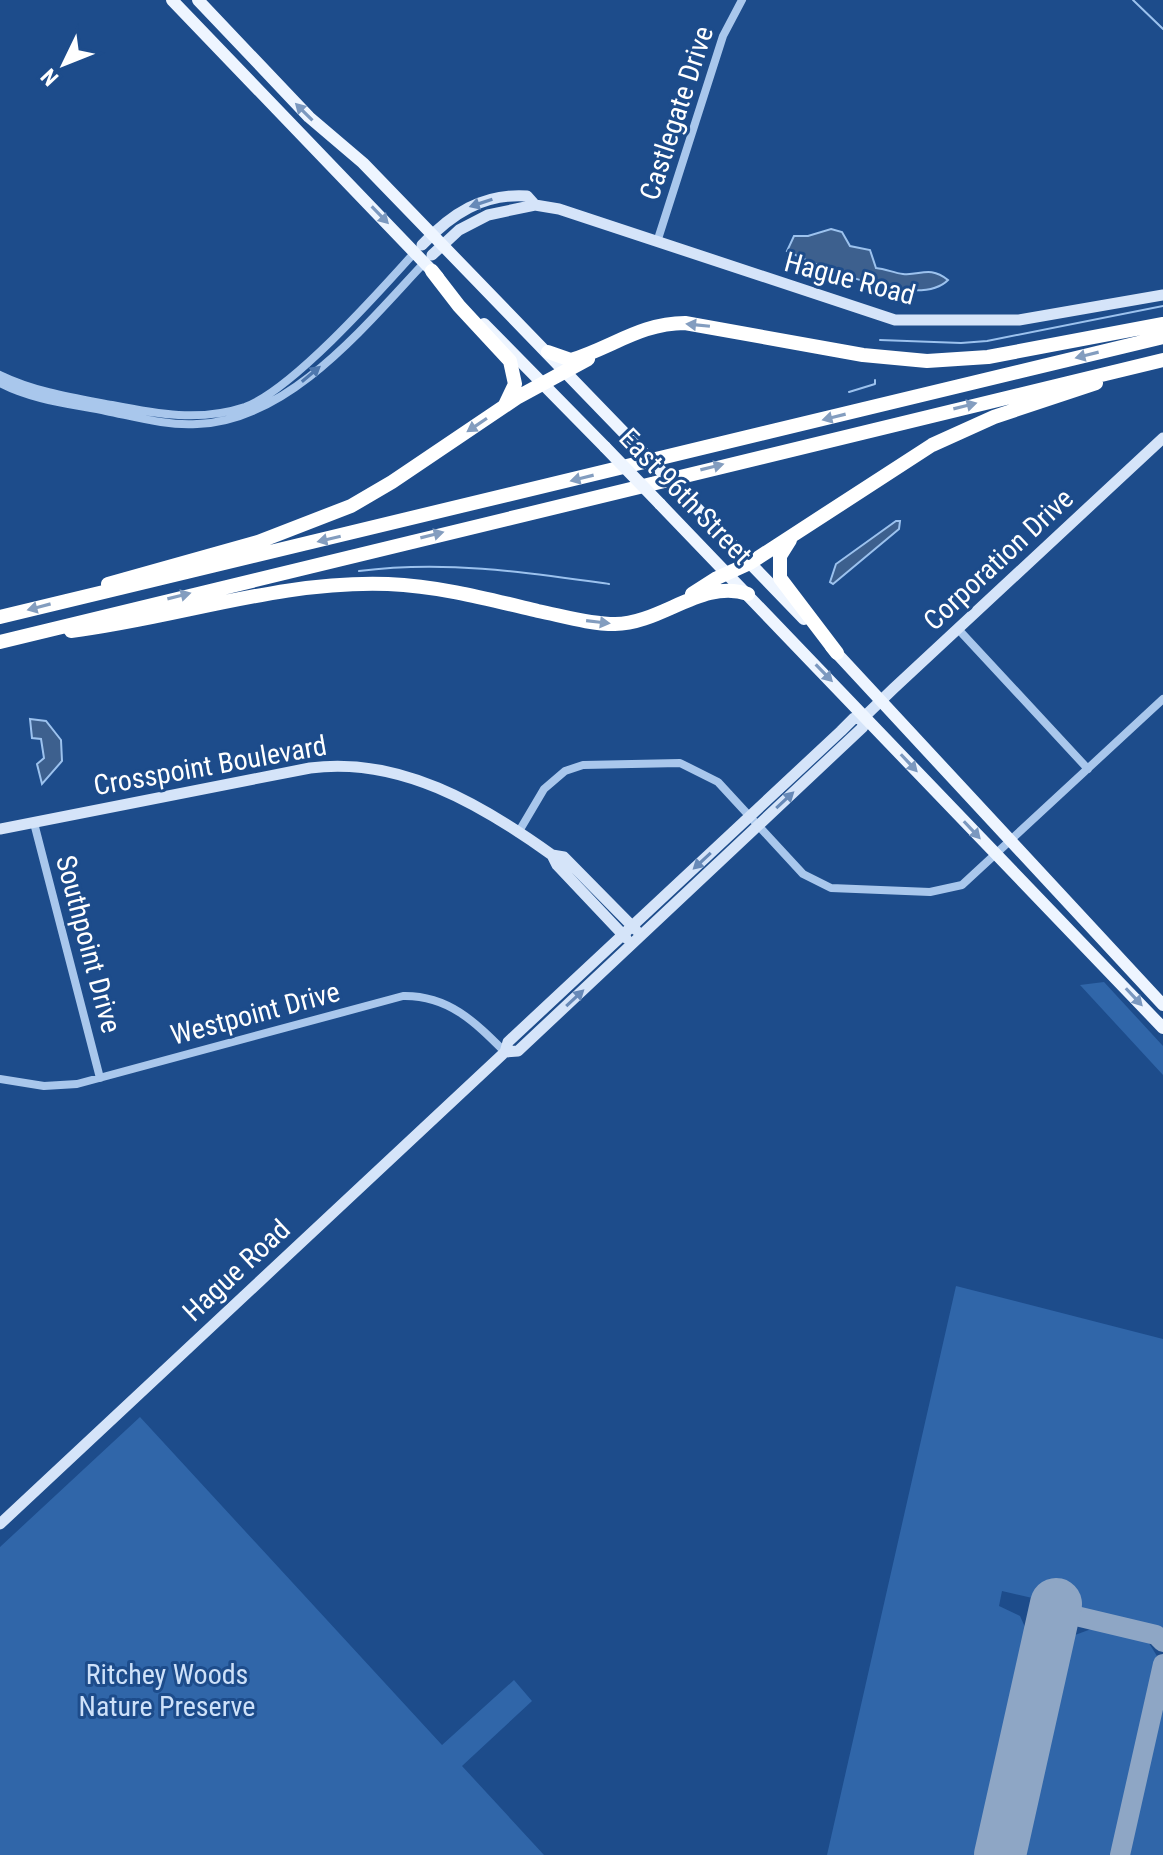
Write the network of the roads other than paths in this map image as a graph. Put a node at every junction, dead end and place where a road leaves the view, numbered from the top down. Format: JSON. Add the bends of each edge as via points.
{"nodes":[{"id":1,"x":172,"y":0,"type":"edge"},
{"id":2,"x":198,"y":0,"type":"edge"},
{"id":3,"x":742,"y":0,"type":"edge"},
{"id":4,"x":535,"y":205,"type":"junction"},
{"id":5,"x":432,"y":235,"type":"junction"},
{"id":6,"x":657,"y":242,"type":"junction"},
{"id":7,"x":442,"y":245,"type":"junction"},
{"id":8,"x":419,"y":249,"type":"junction"},
{"id":9,"x":429,"y":263,"type":"junction"},
{"id":10,"x":1163,"y":295,"type":"edge"},
{"id":11,"x":1163,"y":324,"type":"edge"},
{"id":12,"x":1163,"y":337,"type":"edge"},
{"id":13,"x":599,"y":347,"type":"junction"},
{"id":14,"x":548,"y":352,"type":"junction"},
{"id":15,"x":1159,"y":361,"type":"edge"},
{"id":16,"x":566,"y":372,"type":"junction"},
{"id":17,"x":0,"y":375,"type":"edge"},
{"id":18,"x":0,"y":383,"type":"edge"},
{"id":19,"x":543,"y":383,"type":"junction"},
{"id":20,"x":503,"y":408,"type":"junction"},
{"id":21,"x":1163,"y":438,"type":"edge"},
{"id":22,"x":796,"y":534,"type":"junction"},
{"id":23,"x":750,"y":563,"type":"junction"},
{"id":24,"x":727,"y":573,"type":"junction"},
{"id":25,"x":748,"y":594,"type":"junction"},
{"id":26,"x":78,"y":597,"type":"junction"},
{"id":27,"x":683,"y":603,"type":"junction"},
{"id":28,"x":0,"y":617,"type":"edge"},
{"id":29,"x":958,"y":629,"type":"junction"},
{"id":30,"x":23,"y":637,"type":"junction"},
{"id":31,"x":0,"y":642,"type":"edge"},
{"id":32,"x":837,"y":653,"type":"junction"},
{"id":33,"x":1163,"y":699,"type":"edge"},
{"id":34,"x":880,"y":702,"type":"junction"},
{"id":35,"x":864,"y":718,"type":"junction"},
{"id":36,"x":1088,"y":769,"type":"junction"},
{"id":37,"x":754,"y":821,"type":"junction"},
{"id":38,"x":34,"y":823,"type":"junction"},
{"id":39,"x":0,"y":829,"type":"edge"},
{"id":40,"x":518,"y":833,"type":"junction"},
{"id":41,"x":1011,"y":843,"type":"junction"},
{"id":42,"x":996,"y":855,"type":"junction"},
{"id":43,"x":1051,"y":909,"type":"junction"},
{"id":44,"x":632,"y":935,"type":"junction"},
{"id":45,"x":1097,"y":935,"type":"junction"},
{"id":46,"x":1163,"y":1005,"type":"edge"},
{"id":47,"x":1163,"y":1028,"type":"edge"},
{"id":48,"x":505,"y":1052,"type":"junction"},
{"id":49,"x":100,"y":1078,"type":"junction"},
{"id":50,"x":0,"y":1079,"type":"edge"},
{"id":51,"x":0,"y":1524,"type":"edge"}],
"edges":[{"from":1,"to":8,"type":"main road","name":"East 96th Street","one_way":true},
{"from":5,"to":2,"type":"main road","name":"East 96th Street","one_way":true},
{"from":3,"to":6,"type":"street","name":"Castlegate Drive","via":[[723,36]]},
{"from":4,"to":5,"type":"street","name":"Hague Road","one_way":true,"via":[[527,196],[486,200],[459,212]]},
{"from":4,"to":6,"type":"street","name":"Hague Road"},
{"from":4,"to":7,"type":"street","name":"Hague Road","via":[[475,220]]},
{"from":5,"to":7,"type":"main road","name":"East 96th Street"},
{"from":5,"to":8,"type":"street","name":"Hague Road"},
{"from":6,"to":10,"type":"street","name":"Hague Road","via":[[837,304],[912,322],[1019,320]]},
{"from":7,"to":9,"type":"street","name":"Hague Road"},
{"from":7,"to":14,"type":"main road","name":"East 96th Street"},
{"from":8,"to":9,"type":"main road","name":"East 96th Street"},
{"from":8,"to":17,"type":"street","via":[[295,373],[260,401],[242,408],[201,416],[149,413],[54,393]]},
{"from":18,"to":9,"type":"street","one_way":true,"via":[[42,398],[148,420],[193,425],[242,416],[276,400],[317,370]]},
{"from":9,"to":19,"type":"main road","name":"East 96th Street"},
{"from":9,"to":20,"type":"highway","via":[[459,306],[510,361],[515,384]]},
{"from":11,"to":13,"type":"highway","one_way":true,"via":[[949,360],[863,355],[685,323],[650,327]]},
{"from":12,"to":26,"type":"highway","one_way":true},
{"from":13,"to":14,"type":"highway","via":[[571,360]]},
{"from":13,"to":16,"type":"highway"},
{"from":14,"to":16,"type":"main road","name":"East 96th Street"},
{"from":15,"to":22,"type":"highway","via":[[945,438]]},
{"from":30,"to":15,"type":"highway","one_way":true},
{"from":16,"to":19,"type":"highway"},
{"from":16,"to":23,"type":"main road","name":"East 96th Street","bridge":true},
{"from":19,"to":20,"type":"highway"},
{"from":19,"to":24,"type":"main road","name":"East 96th Street","bridge":true},
{"from":20,"to":26,"type":"highway","one_way":true,"via":[[392,482],[323,519],[130,575]]},
{"from":21,"to":29,"type":"street","name":"Corporation Drive"},
{"from":22,"to":23,"type":"highway"},
{"from":22,"to":32,"type":"highway","via":[[782,552],[780,578]]},
{"from":23,"to":24,"type":"highway"},
{"from":23,"to":32,"type":"main road","name":"East 96th Street"},
{"from":24,"to":25,"type":"main road","name":"East 96th Street"},
{"from":24,"to":27,"type":"highway"},
{"from":25,"to":27,"type":"highway","via":[[724,588]]},
{"from":25,"to":35,"type":"main road","name":"East 96th Street","one_way":true},
{"from":26,"to":28,"type":"highway","one_way":true},
{"from":30,"to":27,"type":"highway","one_way":true,"via":[[349,584],[437,589],[618,624],[655,617]]},
{"from":29,"to":34,"type":"street","name":"Corporation Drive"},
{"from":29,"to":36,"type":"street"},
{"from":30,"to":31,"type":"highway"},
{"from":32,"to":34,"type":"main road","name":"East 96th Street"},
{"from":33,"to":36,"type":"street"},
{"from":34,"to":35,"type":"street","name":"Corporation Drive"},
{"from":34,"to":41,"type":"main road","name":"East 96th Street"},
{"from":35,"to":37,"type":"street","name":"Hague Road","via":[[863,727]]},
{"from":35,"to":42,"type":"main road","name":"East 96th Street","one_way":true},
{"from":36,"to":41,"type":"street"},
{"from":37,"to":40,"type":"street","via":[[714,779],[686,764],[583,765],[553,779]]},
{"from":37,"to":42,"type":"street","via":[[803,874],[831,888],[953,889]]},
{"from":37,"to":44,"type":"street","name":"Hague Road"},
{"from":38,"to":39,"type":"street","name":"Crosspoint Boulevard"},
{"from":38,"to":40,"type":"street","name":"Crosspoint Boulevard","via":[[347,765],[419,779]]},
{"from":38,"to":49,"type":"street","name":"Southpoint Drive"},
{"from":40,"to":44,"type":"street","name":"Crosspoint Boulevard","via":[[552,855]]},
{"from":41,"to":42,"type":"street"},
{"from":41,"to":45,"type":"main road","name":"East 96th Street"},
{"from":42,"to":43,"type":"main road","name":"East 96th Street"},
{"from":43,"to":45,"type":"main road","via":[[1088,937]]},
{"from":43,"to":47,"type":"main road","name":"East 96th Street","one_way":true},
{"from":44,"to":48,"type":"street","name":"Hague Road","via":[[518,1051]]},
{"from":45,"to":46,"type":"main road","name":"East 96th Street"},
{"from":48,"to":49,"type":"street","name":"Westpoint Drive","via":[[452,1007],[403,996]]},
{"from":48,"to":51,"type":"street","name":"Hague Road"},
{"from":49,"to":50,"type":"street","name":"Westpoint Drive","via":[[61,1087]]}]}
